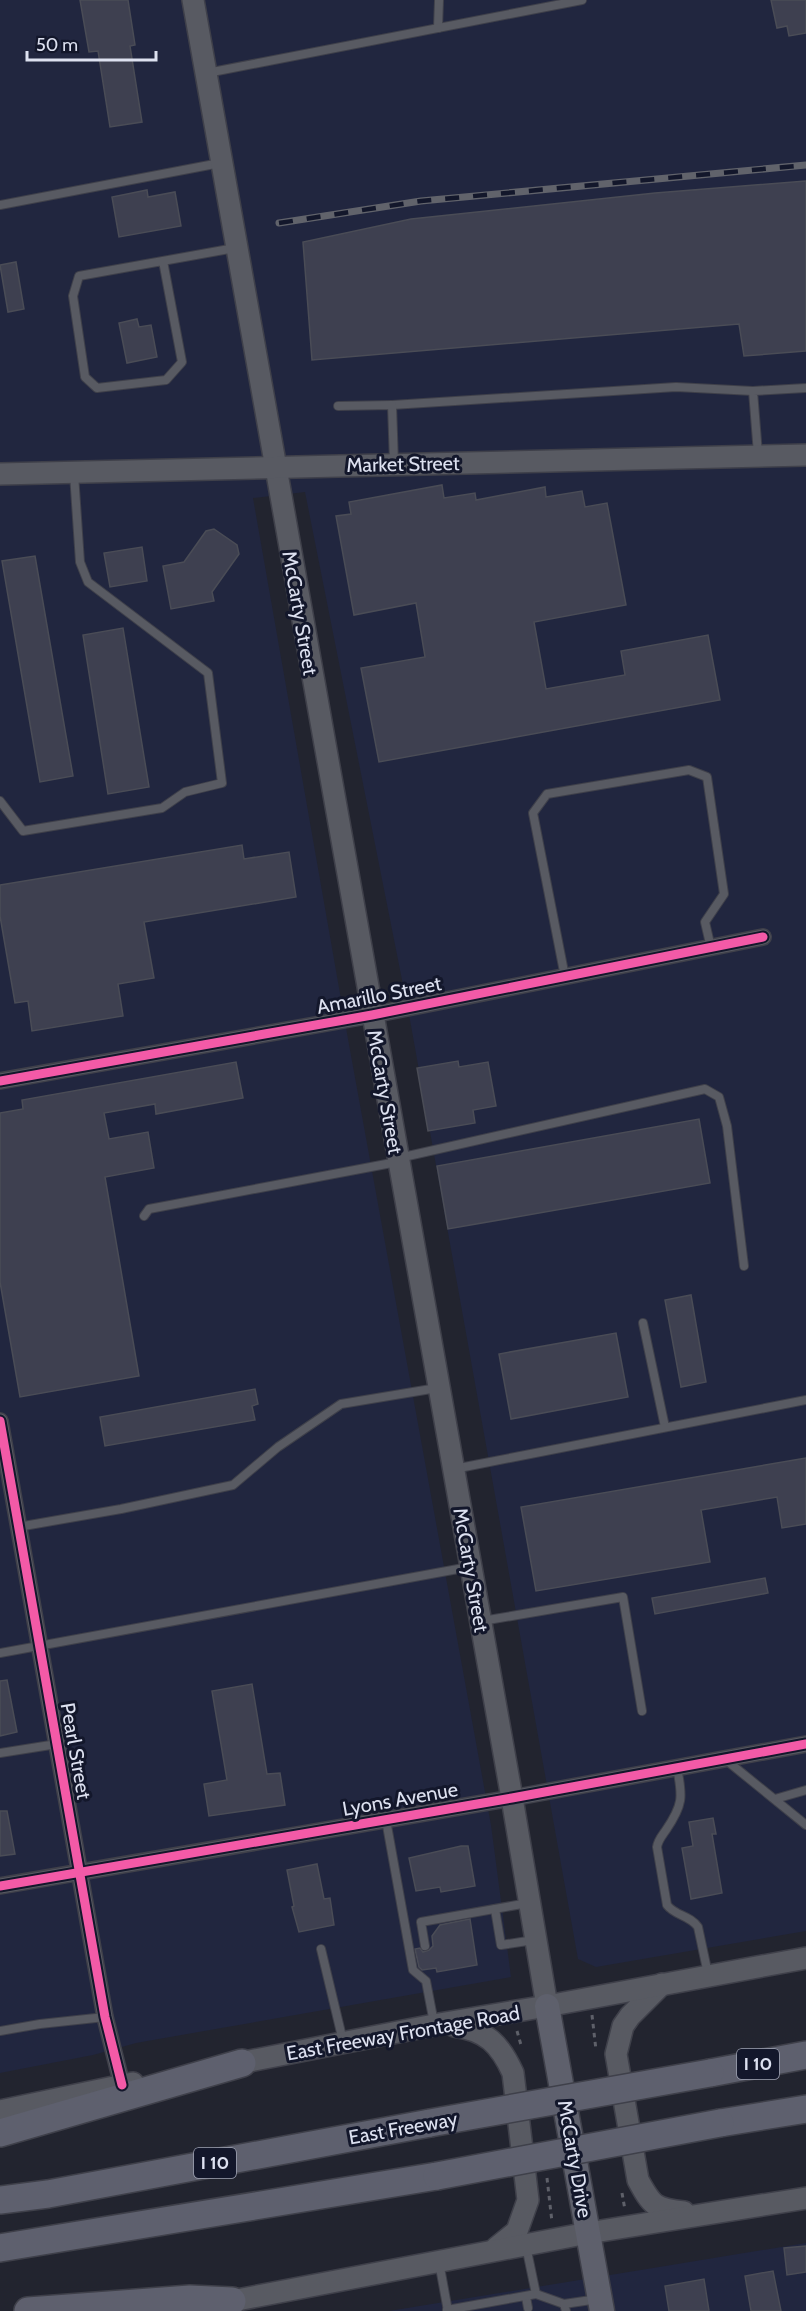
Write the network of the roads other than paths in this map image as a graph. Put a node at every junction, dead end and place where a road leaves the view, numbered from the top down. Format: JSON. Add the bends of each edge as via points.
{"nodes":[{"id":1,"x":193,"y":0,"type":"edge"},
{"id":2,"x":439,"y":0,"type":"edge"},
{"id":3,"x":582,"y":0,"type":"edge"},
{"id":4,"x":438,"y":28,"type":"junction"},
{"id":5,"x":205,"y":73,"type":"junction"},
{"id":6,"x":221,"y":162,"type":"junction"},
{"id":7,"x":0,"y":205,"type":"edge"},
{"id":8,"x":236,"y":248,"type":"junction"},
{"id":9,"x":163,"y":261,"type":"junction"},
{"id":10,"x":806,"y":388,"type":"edge"},
{"id":11,"x":753,"y":391,"type":"junction"},
{"id":12,"x":392,"y":405,"type":"junction"},
{"id":13,"x":338,"y":406,"type":"dead end"},
{"id":14,"x":806,"y":455,"type":"edge"},
{"id":15,"x":758,"y":456,"type":"junction"},
{"id":16,"x":394,"y":464,"type":"junction"},
{"id":17,"x":275,"y":468,"type":"junction"},
{"id":18,"x":73,"y":471,"type":"junction"},
{"id":19,"x":0,"y":474,"type":"edge"},
{"id":20,"x":0,"y":801,"type":"edge"},
{"id":21,"x":763,"y":937,"type":"dead end"},
{"id":22,"x":711,"y":948,"type":"junction"},
{"id":23,"x":565,"y":977,"type":"junction"},
{"id":24,"x":372,"y":1015,"type":"junction"},
{"id":25,"x":0,"y":1081,"type":"edge"},
{"id":26,"x":398,"y":1160,"type":"junction"},
{"id":27,"x":144,"y":1216,"type":"dead end"},
{"id":28,"x":744,"y":1266,"type":"dead end"},
{"id":29,"x":643,"y":1323,"type":"dead end"},
{"id":30,"x":439,"y":1388,"type":"junction"},
{"id":31,"x":806,"y":1400,"type":"edge"},
{"id":32,"x":0,"y":1421,"type":"edge"},
{"id":33,"x":665,"y":1427,"type":"junction"},
{"id":34,"x":453,"y":1469,"type":"junction"},
{"id":35,"x":18,"y":1527,"type":"junction"},
{"id":36,"x":471,"y":1567,"type":"junction"},
{"id":37,"x":480,"y":1622,"type":"junction"},
{"id":38,"x":39,"y":1646,"type":"junction"},
{"id":39,"x":0,"y":1653,"type":"edge"},
{"id":40,"x":642,"y":1712,"type":"dead end"},
{"id":41,"x":57,"y":1744,"type":"junction"},
{"id":42,"x":806,"y":1744,"type":"edge"},
{"id":43,"x":0,"y":1753,"type":"edge"},
{"id":44,"x":724,"y":1759,"type":"junction"},
{"id":45,"x":677,"y":1768,"type":"junction"},
{"id":46,"x":806,"y":1790,"type":"edge"},
{"id":47,"x":512,"y":1798,"type":"junction"},
{"id":48,"x":775,"y":1799,"type":"junction"},
{"id":49,"x":386,"y":1820,"type":"junction"},
{"id":50,"x":806,"y":1825,"type":"edge"},
{"id":51,"x":79,"y":1872,"type":"junction"},
{"id":52,"x":0,"y":1886,"type":"edge"},
{"id":53,"x":529,"y":1902,"type":"junction"},
{"id":54,"x":495,"y":1909,"type":"junction"},
{"id":55,"x":421,"y":1922,"type":"junction"},
{"id":56,"x":405,"y":1925,"type":"junction"},
{"id":57,"x":536,"y":1940,"type":"junction"},
{"id":58,"x":425,"y":1946,"type":"dead end"},
{"id":59,"x":321,"y":1949,"type":"dead end"},
{"id":60,"x":806,"y":1958,"type":"edge"},
{"id":61,"x":429,"y":1970,"type":"dead end"},
{"id":62,"x":708,"y":1975,"type":"junction"},
{"id":63,"x":426,"y":1981,"type":"junction"},
{"id":64,"x":662,"y":1984,"type":"junction"},
{"id":65,"x":547,"y":2006,"type":"junction"},
{"id":66,"x":105,"y":2017,"type":"junction"},
{"id":67,"x":437,"y":2024,"type":"junction"},
{"id":68,"x":0,"y":2031,"type":"edge"},
{"id":69,"x":343,"y":2043,"type":"junction"},
{"id":70,"x":806,"y":2055,"type":"edge"},
{"id":71,"x":242,"y":2063,"type":"junction"},
{"id":72,"x":122,"y":2085,"type":"junction"},
{"id":73,"x":806,"y":2109,"type":"edge"},
{"id":74,"x":0,"y":2111,"type":"edge"},
{"id":75,"x":0,"y":2133,"type":"edge"},
{"id":76,"x":806,"y":2198,"type":"edge"},
{"id":77,"x":0,"y":2200,"type":"edge"},
{"id":78,"x":707,"y":2214,"type":"junction"},
{"id":79,"x":588,"y":2233,"type":"junction"},
{"id":80,"x":526,"y":2245,"type":"junction"},
{"id":81,"x":0,"y":2248,"type":"edge"},
{"id":82,"x":494,"y":2251,"type":"junction"},
{"id":83,"x":439,"y":2261,"type":"junction"},
{"id":84,"x":536,"y":2294,"type":"junction"},
{"id":85,"x":526,"y":2297,"type":"junction"},
{"id":86,"x":232,"y":2301,"type":"junction"},
{"id":87,"x":502,"y":2301,"type":"junction"},
{"id":88,"x":600,"y":2305,"type":"edge"},
{"id":89,"x":479,"y":2308,"type":"edge"},
{"id":90,"x":528,"y":2308,"type":"dead end"},
{"id":91,"x":565,"y":2308,"type":"edge"},
{"id":92,"x":28,"y":2311,"type":"edge"},
{"id":93,"x":205,"y":2311,"type":"edge"},
{"id":94,"x":448,"y":2311,"type":"edge"},
{"id":95,"x":504,"y":2311,"type":"edge"}],
"edges":[{"from":1,"to":5,"type":"main road","name":"McCarty Street"},
{"from":2,"to":4,"type":"lane"},
{"from":3,"to":4,"type":"lane"},
{"from":4,"to":5,"type":"lane"},
{"from":5,"to":6,"type":"main road","name":"McCarty Street"},
{"from":6,"to":7,"type":"lane"},
{"from":6,"to":8,"type":"main road","name":"McCarty Street"},
{"from":8,"to":9,"type":"lane"},
{"from":8,"to":17,"type":"main road","name":"McCarty Street"},
{"from":9,"to":9,"type":"lane","via":[[79,276],[73,296],[85,377],[97,388],[166,380],[182,362]]},
{"from":10,"to":11,"type":"lane"},
{"from":11,"to":12,"type":"lane","via":[[676,387]]},
{"from":11,"to":15,"type":"lane"},
{"from":12,"to":13,"type":"lane"},
{"from":12,"to":16,"type":"lane"},
{"from":14,"to":15,"type":"main road","name":"Market Street"},
{"from":15,"to":16,"type":"main road","name":"Market Street"},
{"from":16,"to":17,"type":"main road","name":"Market Street"},
{"from":17,"to":18,"type":"main road","name":"Market Street"},
{"from":17,"to":24,"type":"main road","name":"McCarty Street"},
{"from":18,"to":19,"type":"main road","name":"Market Street"},
{"from":18,"to":20,"type":"lane","via":[[80,562],[88,582],[208,673],[222,783],[185,792],[162,808],[23,831]]},
{"from":21,"to":22,"type":"street","name":"Amarillo Street"},
{"from":22,"to":23,"type":"street","name":"Amarillo Street"},
{"from":22,"to":23,"type":"lane","via":[[705,922],[724,894],[707,777],[689,770],[547,794],[533,813]]},
{"from":23,"to":24,"type":"street","name":"Amarillo Street"},
{"from":24,"to":25,"type":"street","name":"Amarillo Street"},
{"from":24,"to":26,"type":"main road","name":"McCarty Street"},
{"from":26,"to":27,"type":"lane","via":[[149,1209]]},
{"from":26,"to":28,"type":"lane","via":[[705,1089],[719,1097],[727,1126]]},
{"from":26,"to":30,"type":"main road","name":"McCarty Street"},
{"from":29,"to":33,"type":"lane"},
{"from":30,"to":34,"type":"main road","name":"McCarty Street"},
{"from":30,"to":35,"type":"lane","via":[[341,1404],[278,1447],[233,1485]]},
{"from":31,"to":33,"type":"lane"},
{"from":32,"to":35,"type":"street","name":"Pearl Street"},
{"from":33,"to":34,"type":"lane"},
{"from":34,"to":36,"type":"main road","name":"McCarty Street"},
{"from":35,"to":38,"type":"street","name":"Pearl Street"},
{"from":36,"to":37,"type":"main road","name":"McCarty Street"},
{"from":36,"to":38,"type":"lane"},
{"from":37,"to":40,"type":"lane","via":[[623,1597]]},
{"from":37,"to":47,"type":"main road","name":"McCarty Street"},
{"from":38,"to":39,"type":"lane"},
{"from":38,"to":41,"type":"street","name":"Pearl Street"},
{"from":41,"to":43,"type":"lane"},
{"from":41,"to":51,"type":"street","name":"Pearl Street"},
{"from":42,"to":44,"type":"street","name":"Lyons Avenue"},
{"from":44,"to":45,"type":"street","name":"Lyons Avenue"},
{"from":44,"to":48,"type":"lane"},
{"from":45,"to":47,"type":"street","name":"Lyons Avenue"},
{"from":45,"to":62,"type":"lane","via":[[679,1809],[657,1846],[667,1905],[698,1927]]},
{"from":46,"to":48,"type":"lane"},
{"from":47,"to":49,"type":"street","name":"Lyons Avenue"},
{"from":47,"to":53,"type":"main road","name":"McCarty Street"},
{"from":48,"to":50,"type":"lane"},
{"from":49,"to":51,"type":"street","name":"Lyons Avenue"},
{"from":49,"to":56,"type":"lane"},
{"from":51,"to":52,"type":"street","name":"Lyons Avenue"},
{"from":51,"to":66,"type":"street","name":"Pearl Street"},
{"from":53,"to":54,"type":"lane"},
{"from":53,"to":57,"type":"main road","name":"McCarty Street"},
{"from":54,"to":55,"type":"lane"},
{"from":54,"to":57,"type":"lane","via":[[501,1946]]},
{"from":55,"to":56,"type":"lane"},
{"from":55,"to":58,"type":"lane"},
{"from":56,"to":63,"type":"lane","via":[[413,1970]]},
{"from":57,"to":65,"type":"main road","name":"McCarty Street"},
{"from":59,"to":69,"type":"lane"},
{"from":60,"to":62,"type":"main road","name":"East Freeway Frontage Road"},
{"from":61,"to":63,"type":"lane"},
{"from":62,"to":64,"type":"main road","name":"East Freeway Frontage Road"},
{"from":63,"to":67,"type":"lane"},
{"from":64,"to":65,"type":"main road","name":"East Freeway Frontage Road"},
{"from":64,"to":78,"type":"main road","via":[[622,2026],[616,2054],[638,2180],[649,2199],[662,2210]]},
{"from":65,"to":67,"type":"main road","name":"East Freeway Frontage Road"},
{"from":65,"to":79,"type":"main road","name":"McCarty Drive"},
{"from":66,"to":68,"type":"lane"},
{"from":66,"to":72,"type":"street","name":"Pearl Street"},
{"from":67,"to":69,"type":"main road","name":"East Freeway Frontage Road"},
{"from":67,"to":82,"type":"main road","via":[[466,2027],[484,2034],[504,2054],[513,2073],[528,2200],[517,2231]]},
{"from":69,"to":71,"type":"main road","name":"East Freeway Frontage Road"},
{"from":70,"to":77,"type":"highway","name":"East Freeway","number":"I 10","bridge":true},
{"from":71,"to":72,"type":"main road","name":"East Freeway Frontage Road"},
{"from":71,"to":75,"type":"highway"},
{"from":72,"to":74,"type":"main road","name":"East Freeway Frontage Road"},
{"from":73,"to":81,"type":"highway","bridge":true,"via":[[437,2176]]},
{"from":76,"to":78,"type":"main road"},
{"from":78,"to":79,"type":"main road"},
{"from":79,"to":80,"type":"main road"},
{"from":79,"to":88,"type":"main road","name":"McCarty Drive"},
{"from":80,"to":82,"type":"main road"},
{"from":80,"to":84,"type":"lane"},
{"from":82,"to":83,"type":"main road"},
{"from":83,"to":86,"type":"main road"},
{"from":83,"to":94,"type":"lane"},
{"from":84,"to":85,"type":"lane"},
{"from":84,"to":91,"type":"lane"},
{"from":85,"to":87,"type":"lane"},
{"from":85,"to":90,"type":"lane"},
{"from":86,"to":92,"type":"highway","via":[[190,2299]]},
{"from":86,"to":93,"type":"main road"},
{"from":87,"to":89,"type":"lane"},
{"from":87,"to":95,"type":"lane"},
{"from":88,"to":91,"type":"lane"},
{"from":89,"to":94,"type":"lane"}]}
